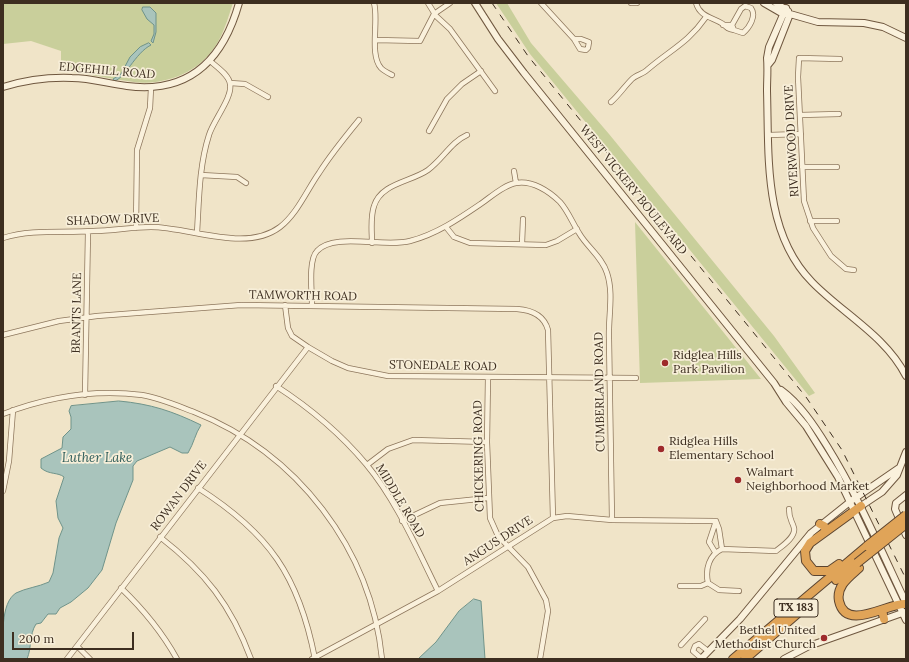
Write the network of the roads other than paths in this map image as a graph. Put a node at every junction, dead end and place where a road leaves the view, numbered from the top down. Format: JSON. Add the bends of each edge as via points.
{"nodes":[{"id":1,"x":239,"y":3,"type":"edge"},
{"id":2,"x":374,"y":3,"type":"edge"},
{"id":3,"x":428,"y":3,"type":"edge"},
{"id":4,"x":443,"y":3,"type":"edge"},
{"id":5,"x":450,"y":3,"type":"edge"},
{"id":6,"x":475,"y":3,"type":"edge"},
{"id":7,"x":541,"y":3,"type":"edge"},
{"id":8,"x":631,"y":3,"type":"edge"},
{"id":9,"x":637,"y":3,"type":"edge"},
{"id":10,"x":696,"y":3,"type":"edge"},
{"id":11,"x":764,"y":3,"type":"edge"},
{"id":12,"x":776,"y":3,"type":"edge"},
{"id":13,"x":440,"y":9,"type":"junction"},
{"id":14,"x":784,"y":11,"type":"junction"},
{"id":15,"x":434,"y":14,"type":"junction"},
{"id":16,"x":790,"y":14,"type":"junction"},
{"id":17,"x":706,"y":17,"type":"junction"},
{"id":18,"x":733,"y":28,"type":"junction"},
{"id":19,"x":906,"y":38,"type":"edge"},
{"id":20,"x":574,"y":39,"type":"dead end"},
{"id":21,"x":376,"y":40,"type":"junction"},
{"id":22,"x":840,"y":59,"type":"dead end"},
{"id":23,"x":210,"y":61,"type":"junction"},
{"id":24,"x":768,"y":65,"type":"junction"},
{"id":25,"x":481,"y":71,"type":"junction"},
{"id":26,"x":392,"y":75,"type":"dead end"},
{"id":27,"x":230,"y":83,"type":"junction"},
{"id":28,"x":3,"y":87,"type":"edge"},
{"id":29,"x":151,"y":88,"type":"junction"},
{"id":30,"x":495,"y":91,"type":"dead end"},
{"id":31,"x":268,"y":97,"type":"dead end"},
{"id":32,"x":611,"y":102,"type":"dead end"},
{"id":33,"x":839,"y":114,"type":"dead end"},
{"id":34,"x":800,"y":115,"type":"junction"},
{"id":35,"x":359,"y":120,"type":"dead end"},
{"id":36,"x":429,"y":132,"type":"dead end"},
{"id":37,"x":801,"y":134,"type":"junction"},
{"id":38,"x":467,"y":135,"type":"dead end"},
{"id":39,"x":769,"y":135,"type":"junction"},
{"id":40,"x":802,"y":167,"type":"junction"},
{"id":41,"x":837,"y":167,"type":"dead end"},
{"id":42,"x":514,"y":171,"type":"dead end"},
{"id":43,"x":201,"y":175,"type":"junction"},
{"id":44,"x":246,"y":183,"type":"dead end"},
{"id":45,"x":516,"y":183,"type":"junction"},
{"id":46,"x":523,"y":219,"type":"dead end"},
{"id":47,"x":810,"y":221,"type":"junction"},
{"id":48,"x":837,"y":221,"type":"dead end"},
{"id":49,"x":446,"y":227,"type":"junction"},
{"id":50,"x":136,"y":228,"type":"junction"},
{"id":51,"x":577,"y":229,"type":"junction"},
{"id":52,"x":88,"y":232,"type":"junction"},
{"id":53,"x":197,"y":232,"type":"junction"},
{"id":54,"x":3,"y":238,"type":"edge"},
{"id":55,"x":372,"y":243,"type":"junction"},
{"id":56,"x":522,"y":244,"type":"junction"},
{"id":57,"x":854,"y":270,"type":"dead end"},
{"id":58,"x":285,"y":305,"type":"junction"},
{"id":59,"x":312,"y":305,"type":"junction"},
{"id":60,"x":87,"y":317,"type":"junction"},
{"id":61,"x":3,"y":335,"type":"edge"},
{"id":62,"x":308,"y":347,"type":"junction"},
{"id":63,"x":906,"y":376,"type":"edge"},
{"id":64,"x":488,"y":377,"type":"junction"},
{"id":65,"x":549,"y":377,"type":"junction"},
{"id":66,"x":609,"y":378,"type":"junction"},
{"id":67,"x":636,"y":378,"type":"dead end"},
{"id":68,"x":276,"y":386,"type":"junction"},
{"id":69,"x":778,"y":388,"type":"junction"},
{"id":70,"x":85,"y":395,"type":"junction"},
{"id":71,"x":13,"y":410,"type":"junction"},
{"id":72,"x":3,"y":414,"type":"edge"},
{"id":73,"x":239,"y":434,"type":"junction"},
{"id":74,"x":487,"y":442,"type":"junction"},
{"id":75,"x":906,"y":452,"type":"edge"},
{"id":76,"x":367,"y":465,"type":"junction"},
{"id":77,"x":899,"y":468,"type":"junction"},
{"id":78,"x":198,"y":488,"type":"junction"},
{"id":79,"x":3,"y":491,"type":"edge"},
{"id":80,"x":906,"y":495,"type":"edge"},
{"id":81,"x":857,"y":497,"type":"junction"},
{"id":82,"x":488,"y":498,"type":"junction"},
{"id":83,"x":851,"y":501,"type":"junction"},
{"id":84,"x":858,"y":508,"type":"junction"},
{"id":85,"x":789,"y":509,"type":"dead end"},
{"id":86,"x":906,"y":515,"type":"edge"},
{"id":87,"x":553,"y":518,"type":"junction"},
{"id":88,"x":402,"y":520,"type":"junction"},
{"id":89,"x":612,"y":520,"type":"junction"},
{"id":90,"x":716,"y":521,"type":"junction"},
{"id":91,"x":820,"y":524,"type":"junction"},
{"id":92,"x":906,"y":524,"type":"edge"},
{"id":93,"x":826,"y":532,"type":"junction"},
{"id":94,"x":906,"y":535,"type":"edge"},
{"id":95,"x":160,"y":537,"type":"junction"},
{"id":96,"x":507,"y":547,"type":"junction"},
{"id":97,"x":722,"y":549,"type":"junction"},
{"id":98,"x":715,"y":552,"type":"junction"},
{"id":99,"x":857,"y":559,"type":"junction"},
{"id":100,"x":708,"y":583,"type":"junction"},
{"id":101,"x":680,"y":586,"type":"dead end"},
{"id":102,"x":121,"y":588,"type":"junction"},
{"id":103,"x":739,"y":590,"type":"dead end"},
{"id":104,"x":438,"y":592,"type":"junction"},
{"id":105,"x":904,"y":604,"type":"edge"},
{"id":106,"x":882,"y":610,"type":"junction"},
{"id":107,"x":905,"y":613,"type":"edge"},
{"id":108,"x":705,"y":619,"type":"dead end"},
{"id":109,"x":884,"y":619,"type":"junction"},
{"id":110,"x":906,"y":620,"type":"edge"},
{"id":111,"x":377,"y":624,"type":"junction"},
{"id":112,"x":688,"y":638,"type":"junction"},
{"id":113,"x":681,"y":645,"type":"dead end"},
{"id":114,"x":77,"y":646,"type":"junction"},
{"id":115,"x":695,"y":646,"type":"junction"},
{"id":116,"x":708,"y":651,"type":"junction"},
{"id":117,"x":789,"y":658,"type":"edge"},
{"id":118,"x":67,"y":659,"type":"edge"},
{"id":119,"x":90,"y":659,"type":"edge"},
{"id":120,"x":177,"y":659,"type":"edge"},
{"id":121,"x":251,"y":659,"type":"edge"},
{"id":122,"x":314,"y":659,"type":"edge"},
{"id":123,"x":382,"y":659,"type":"edge"},
{"id":124,"x":540,"y":659,"type":"edge"},
{"id":125,"x":701,"y":659,"type":"edge"},
{"id":126,"x":733,"y":659,"type":"edge"},
{"id":127,"x":745,"y":659,"type":"edge"}],
"edges":[{"from":1,"to":23,"type":"main road","name":"EDGEHILL ROAD","via":[[225,40]]},
{"from":2,"to":21,"type":"street","via":[[377,13]]},
{"from":3,"to":15,"type":"street"},
{"from":4,"to":13,"type":"street"},
{"from":5,"to":13,"type":"street"},
{"from":6,"to":69,"type":"main road","name":"WEST VICKERY BOULEVARD","via":[[524,74]]},
{"from":7,"to":20,"type":"street"},
{"from":8,"to":9,"type":"street"},
{"from":10,"to":17,"type":"street"},
{"from":11,"to":14,"type":"main road"},
{"from":12,"to":14,"type":"main road"},
{"from":13,"to":15,"type":"street"},
{"from":14,"to":16,"type":"main road"},
{"from":14,"to":24,"type":"main road","via":[[769,47]]},
{"from":15,"to":21,"type":"street","via":[[420,41]]},
{"from":15,"to":25,"type":"street","via":[[450,29]]},
{"from":16,"to":19,"type":"main road","via":[[818,22],[864,23],[883,27]]},
{"from":16,"to":24,"type":"main road"},
{"from":17,"to":18,"type":"street","via":[[726,28]]},
{"from":17,"to":32,"type":"street","via":[[685,42],[632,79]]},
{"from":18,"to":18,"type":"street","via":[[743,33],[746,30],[754,15],[751,8],[745,6],[741,10]]},
{"from":21,"to":26,"type":"street","via":[[375,53],[378,63]]},
{"from":22,"to":34,"type":"street","name":"RIVERWOOD DRIVE","via":[[801,57]]},
{"from":23,"to":27,"type":"street"},
{"from":23,"to":29,"type":"main road","name":"EDGEHILL ROAD","via":[[196,73],[182,80]]},
{"from":24,"to":39,"type":"main road"},
{"from":25,"to":30,"type":"street"},
{"from":25,"to":36,"type":"street","via":[[462,84],[447,99]]},
{"from":27,"to":31,"type":"street","via":[[245,84]]},
{"from":27,"to":43,"type":"street","via":[[228,95],[209,133],[202,159]]},
{"from":28,"to":29,"type":"main road","name":"EDGEHILL ROAD","via":[[22,81],[73,78]]},
{"from":29,"to":50,"type":"street","via":[[150,108],[138,150]]},
{"from":33,"to":34,"type":"street"},
{"from":34,"to":37,"type":"street","name":"RIVERWOOD DRIVE"},
{"from":35,"to":53,"type":"street","name":"SHADOW DRIVE","via":[[319,172],[293,213],[276,230],[261,236],[235,239]]},
{"from":37,"to":39,"type":"street"},
{"from":37,"to":40,"type":"street","name":"RIVERWOOD DRIVE"},
{"from":38,"to":55,"type":"street","via":[[458,138],[428,170],[381,194],[373,207]]},
{"from":39,"to":63,"type":"main road","via":[[773,204],[778,225],[795,261],[820,291],[889,351]]},
{"from":40,"to":41,"type":"street"},
{"from":40,"to":47,"type":"street","name":"RIVERWOOD DRIVE","via":[[804,200]]},
{"from":42,"to":45,"type":"street"},
{"from":43,"to":44,"type":"street","via":[[237,177]]},
{"from":43,"to":53,"type":"street"},
{"from":45,"to":49,"type":"street"},
{"from":45,"to":51,"type":"street","name":"CUMBERLAND ROAD","via":[[534,185],[552,195],[567,212]]},
{"from":46,"to":56,"type":"street"},
{"from":47,"to":48,"type":"street"},
{"from":47,"to":57,"type":"street","name":"RIVERWOOD DRIVE","via":[[831,256],[846,269]]},
{"from":49,"to":55,"type":"street","via":[[410,241]]},
{"from":49,"to":56,"type":"street","via":[[454,237],[470,243]]},
{"from":50,"to":52,"type":"street","name":"SHADOW DRIVE"},
{"from":50,"to":53,"type":"street","name":"SHADOW DRIVE","via":[[167,228]]},
{"from":51,"to":56,"type":"street","via":[[550,244]]},
{"from":51,"to":66,"type":"street","name":"CUMBERLAND ROAD","via":[[607,272],[610,287]]},
{"from":52,"to":54,"type":"street","name":"SHADOW DRIVE","via":[[33,232]]},
{"from":52,"to":60,"type":"street","name":"BRANTS LANE"},
{"from":55,"to":59,"type":"street","via":[[339,241],[317,250],[313,258]]},
{"from":58,"to":59,"type":"street","name":"TAMWORTH ROAD"},
{"from":58,"to":60,"type":"street","name":"TAMWORTH ROAD","via":[[202,307]]},
{"from":58,"to":62,"type":"street","name":"STONEDALE ROAD","via":[[288,328],[292,336]]},
{"from":59,"to":65,"type":"street","name":"TAMWORTH ROAD","via":[[517,309],[532,312],[542,318],[546,325]]},
{"from":60,"to":61,"type":"street","name":"TAMWORTH ROAD"},
{"from":60,"to":70,"type":"street","name":"BRANTS LANE"},
{"from":62,"to":64,"type":"street","name":"STONEDALE ROAD","via":[[348,368],[377,374]]},
{"from":62,"to":68,"type":"street","name":"ROWAN DRIVE"},
{"from":64,"to":65,"type":"street","name":"STONEDALE ROAD"},
{"from":64,"to":74,"type":"street","name":"CHICKERING ROAD"},
{"from":65,"to":66,"type":"street","name":"STONEDALE ROAD"},
{"from":65,"to":87,"type":"street","name":"TAMWORTH ROAD"},
{"from":66,"to":67,"type":"street","name":"STONEDALE ROAD"},
{"from":66,"to":89,"type":"street","name":"CUMBERLAND ROAD"},
{"from":68,"to":73,"type":"street","name":"ROWAN DRIVE"},
{"from":68,"to":76,"type":"street","name":"MIDDLE ROAD","via":[[324,421]]},
{"from":69,"to":81,"type":"main road","name":"WEST VICKERY BOULEVARD","via":[[792,398],[812,422]]},
{"from":69,"to":83,"type":"main road","name":"WEST VICKERY BOULEVARD","via":[[818,445]]},
{"from":70,"to":71,"type":"street","via":[[50,399]]},
{"from":70,"to":73,"type":"street","via":[[144,396],[202,415]]},
{"from":71,"to":72,"type":"street"},
{"from":71,"to":79,"type":"street","via":[[9,461]]},
{"from":73,"to":78,"type":"street","name":"ROWAN DRIVE"},
{"from":73,"to":111,"type":"street","via":[[275,460],[321,506],[355,562]]},
{"from":74,"to":76,"type":"street","via":[[413,440],[388,449]]},
{"from":74,"to":82,"type":"street","name":"CHICKERING ROAD"},
{"from":75,"to":77,"type":"main road"},
{"from":76,"to":88,"type":"street","name":"MIDDLE ROAD"},
{"from":77,"to":81,"type":"main road"},
{"from":77,"to":84,"type":"main road","via":[[887,488]]},
{"from":78,"to":95,"type":"street","name":"ROWAN DRIVE"},
{"from":78,"to":122,"type":"street","via":[[244,520],[276,558],[296,592],[304,612]]},
{"from":80,"to":94,"type":"main road","via":[[895,506]]},
{"from":81,"to":83,"type":"main road"},
{"from":81,"to":84,"type":"main road","name":"WEST VICKERY BOULEVARD"},
{"from":82,"to":88,"type":"street","via":[[440,503]]},
{"from":82,"to":96,"type":"street","name":"CHICKERING ROAD","via":[[491,522]]},
{"from":83,"to":84,"type":"main road","name":"WEST VICKERY BOULEVARD"},
{"from":83,"to":91,"type":"main road"},
{"from":84,"to":93,"type":"highway"},
{"from":84,"to":105,"type":"main road","name":"WEST VICKERY BOULEVARD"},
{"from":85,"to":97,"type":"street","via":[[793,535],[776,551]]},
{"from":86,"to":99,"type":"highway","bridge":true,"via":[[867,546],[863,546]]},
{"from":87,"to":89,"type":"street","name":"ANGUS DRIVE","via":[[566,516]]},
{"from":87,"to":96,"type":"street","name":"ANGUS DRIVE"},
{"from":88,"to":104,"type":"street","name":"MIDDLE ROAD"},
{"from":89,"to":90,"type":"street","name":"ANGUS DRIVE"},
{"from":90,"to":97,"type":"street"},
{"from":90,"to":98,"type":"street","via":[[709,542]]},
{"from":91,"to":93,"type":"highway"},
{"from":91,"to":116,"type":"main road","via":[[778,570],[740,619]]},
{"from":92,"to":99,"type":"highway","bridge":true,"via":[[885,541],[882,547]]},
{"from":93,"to":99,"type":"highway","via":[[810,543],[805,551],[806,561],[812,570],[829,571]]},
{"from":95,"to":102,"type":"street","name":"ROWAN DRIVE"},
{"from":95,"to":121,"type":"street","via":[[187,558],[207,580],[236,622]]},
{"from":96,"to":104,"type":"street","name":"ANGUS DRIVE"},
{"from":96,"to":124,"type":"street","name":"CHICKERING ROAD","via":[[528,567],[546,600],[548,611]]},
{"from":97,"to":98,"type":"street"},
{"from":98,"to":100,"type":"street","via":[[706,574]]},
{"from":99,"to":106,"type":"highway","via":[[839,592],[841,607],[848,613],[859,616]]},
{"from":99,"to":126,"type":"highway","number":"TX 183"},
{"from":99,"to":127,"type":"highway","number":"TX 183"},
{"from":100,"to":101,"type":"street","via":[[701,586]]},
{"from":100,"to":103,"type":"street","via":[[719,590]]},
{"from":102,"to":114,"type":"street","name":"ROWAN DRIVE"},
{"from":102,"to":120,"type":"street","via":[[150,618]]},
{"from":104,"to":111,"type":"street","name":"ANGUS DRIVE"},
{"from":105,"to":106,"type":"highway"},
{"from":105,"to":107,"type":"main road","name":"WEST VICKERY BOULEVARD"},
{"from":106,"to":109,"type":"highway"},
{"from":107,"to":109,"type":"main road"},
{"from":107,"to":110,"type":"main road","name":"WEST VICKERY BOULEVARD"},
{"from":108,"to":112,"type":"street"},
{"from":109,"to":117,"type":"main road","via":[[809,646]]},
{"from":111,"to":122,"type":"street","name":"ANGUS DRIVE"},
{"from":111,"to":123,"type":"street"},
{"from":112,"to":113,"type":"street"},
{"from":112,"to":115,"type":"street"},
{"from":114,"to":118,"type":"street","name":"ROWAN DRIVE"},
{"from":114,"to":119,"type":"street"},
{"from":115,"to":116,"type":"street","via":[[699,644]]},
{"from":115,"to":125,"type":"street","via":[[694,651]]},
{"from":116,"to":125,"type":"main road"}]}
